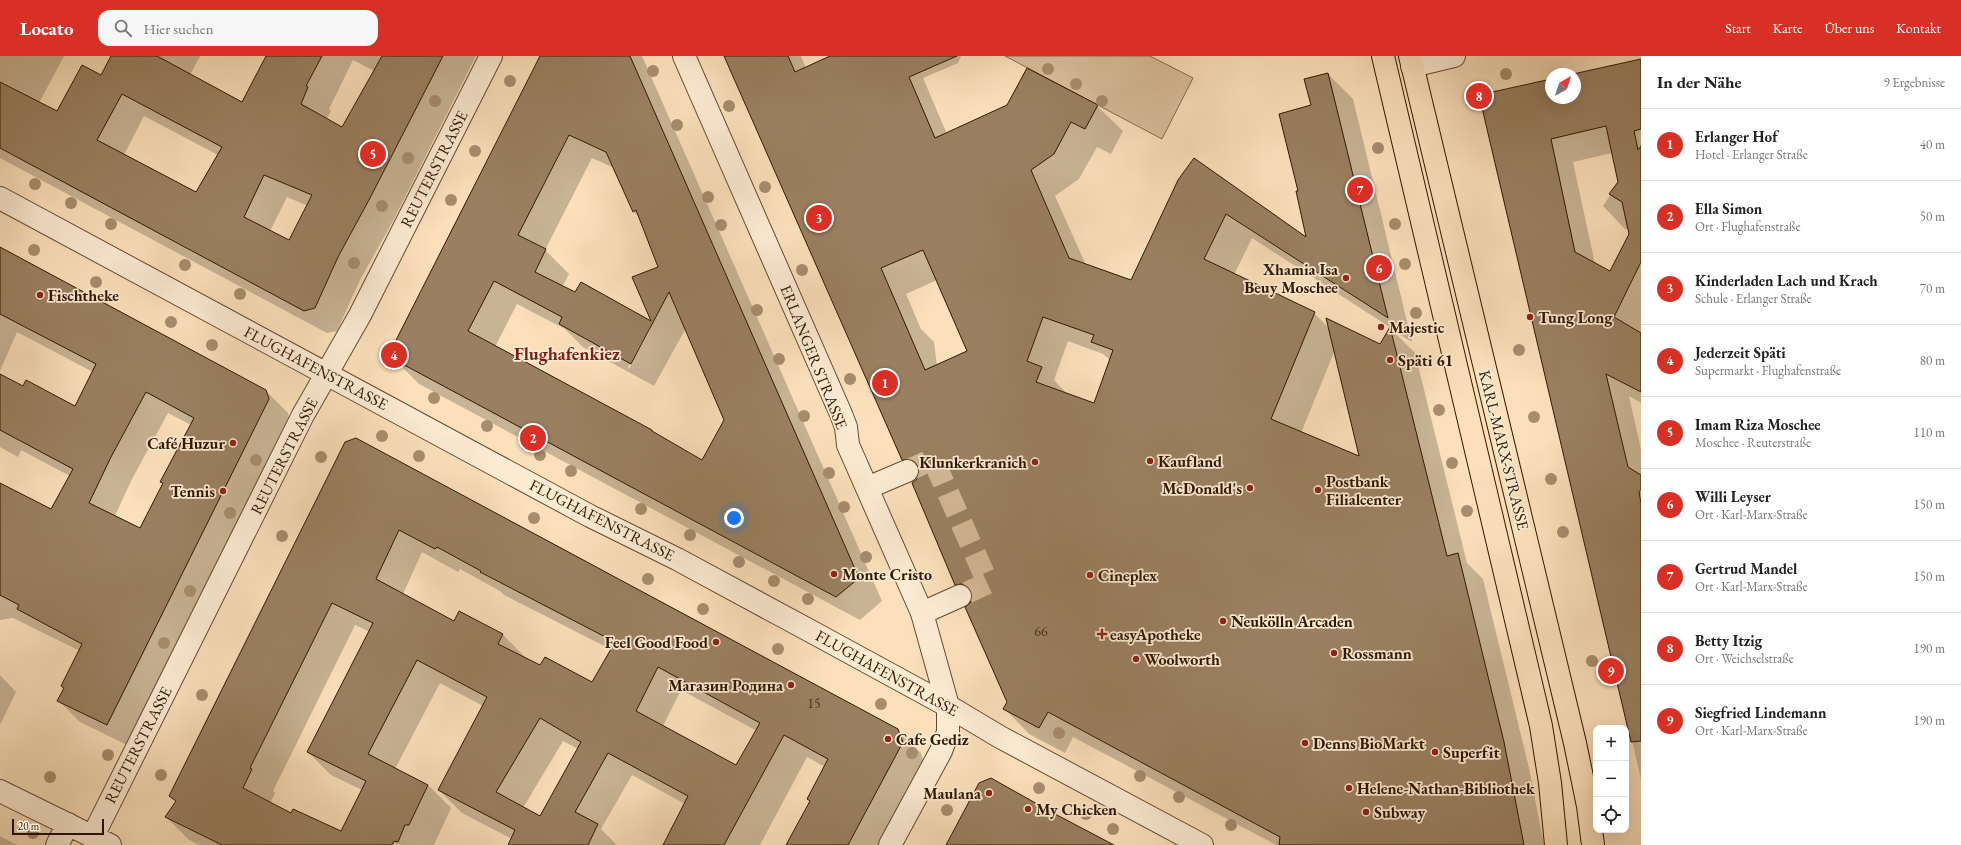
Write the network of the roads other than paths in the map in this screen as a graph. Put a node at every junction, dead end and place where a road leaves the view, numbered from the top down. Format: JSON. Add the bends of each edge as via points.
{"nodes":[{"id":1,"x":491,"y":56,"type":"edge"},
{"id":2,"x":684,"y":56,"type":"edge"},
{"id":3,"x":1454,"y":56,"type":"edge"},
{"id":4,"x":1411,"y":61,"type":"edge"},
{"id":5,"x":1385,"y":64,"type":"edge"},
{"id":6,"x":0,"y":198,"type":"edge"},
{"id":7,"x":327,"y":374,"type":"junction"},
{"id":8,"x":907,"y":471,"type":"tunnel mouth"},
{"id":9,"x":867,"y":488,"type":"junction"},
{"id":10,"x":960,"y":596,"type":"tunnel mouth"},
{"id":11,"x":922,"y":613,"type":"junction"},
{"id":12,"x":948,"y":706,"type":"junction"},
{"id":13,"x":0,"y":791,"type":"edge"},
{"id":14,"x":68,"y":824,"type":"junction"},
{"id":15,"x":101,"y":841,"type":"edge"},
{"id":16,"x":57,"y":845,"type":"edge"},
{"id":17,"x":890,"y":845,"type":"edge"},
{"id":18,"x":1202,"y":845,"type":"edge"},
{"id":19,"x":1556,"y":845,"type":"edge"},
{"id":20,"x":1593,"y":845,"type":"edge"}],
"edges":[{"from":1,"to":7,"type":"street","name":"REUTERSTRASSE","via":[[360,316]]},
{"from":2,"to":9,"type":"street","name":"ERLANGER STRASSE","via":[[842,414],[848,446]]},
{"from":3,"to":4,"type":"street"},
{"from":4,"to":5,"type":"main road"},
{"from":4,"to":20,"type":"main road","name":"KARL-MARX-STRASSE","via":[[1575,743]]},
{"from":5,"to":19,"type":"main road","name":"KARL-MARX-STRASSE","via":[[1540,719]]},
{"from":6,"to":7,"type":"street","name":"FLUGHAFENSTRASSE"},
{"from":7,"to":12,"type":"street","name":"FLUGHAFENSTRASSE"},
{"from":7,"to":15,"type":"street","name":"REUTERSTRASSE","via":[[303,415]]},
{"from":8,"to":9,"type":"street"},
{"from":9,"to":11,"type":"street","name":"ERLANGER STRASSE"},
{"from":10,"to":11,"type":"street"},
{"from":11,"to":12,"type":"street","name":"ERLANGER STRASSE"},
{"from":12,"to":17,"type":"street","name":"ERLANGER STRASSE","via":[[948,732],[941,751]]},
{"from":12,"to":18,"type":"street","name":"FLUGHAFENSTRASSE","via":[[1000,737]]},
{"from":13,"to":14,"type":"street"},
{"from":14,"to":15,"type":"street"},
{"from":14,"to":16,"type":"street"}]}
